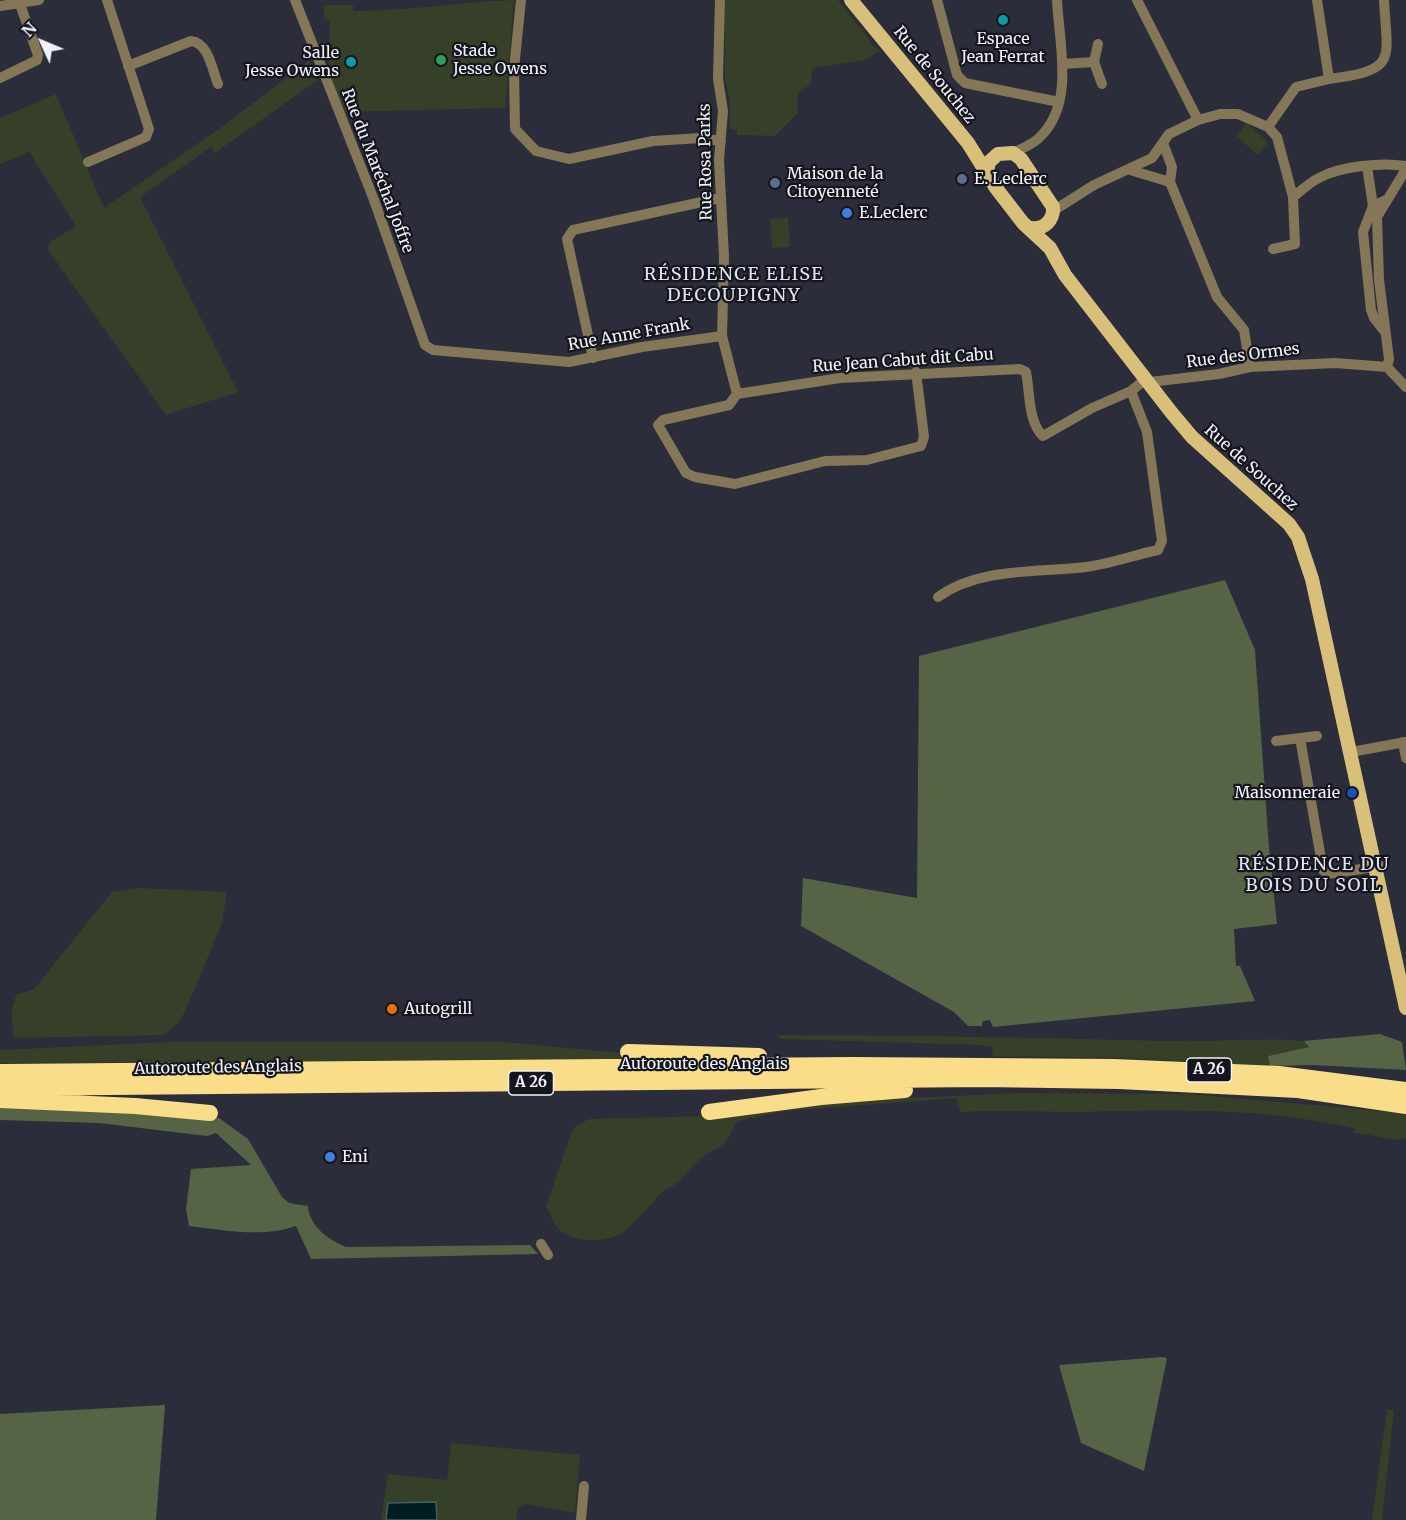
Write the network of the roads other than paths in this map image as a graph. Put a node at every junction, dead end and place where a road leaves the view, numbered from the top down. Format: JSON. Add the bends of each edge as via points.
{"nodes":[{"id":1,"x":39,"y":0,"type":"edge"},
{"id":2,"x":107,"y":0,"type":"edge"},
{"id":3,"x":295,"y":0,"type":"edge"},
{"id":4,"x":521,"y":0,"type":"edge"},
{"id":5,"x":720,"y":0,"type":"edge"},
{"id":6,"x":850,"y":0,"type":"edge"},
{"id":7,"x":937,"y":0,"type":"edge"},
{"id":8,"x":1057,"y":0,"type":"edge"},
{"id":9,"x":1137,"y":0,"type":"edge"},
{"id":10,"x":1317,"y":0,"type":"edge"},
{"id":11,"x":1384,"y":0,"type":"edge"},
{"id":12,"x":20,"y":4,"type":"junction"},
{"id":13,"x":0,"y":6,"type":"edge"},
{"id":14,"x":1098,"y":44,"type":"dead end"},
{"id":15,"x":1094,"y":62,"type":"junction"},
{"id":16,"x":1062,"y":64,"type":"junction"},
{"id":17,"x":128,"y":66,"type":"junction"},
{"id":18,"x":0,"y":78,"type":"edge"},
{"id":19,"x":1329,"y":79,"type":"junction"},
{"id":20,"x":218,"y":84,"type":"dead end"},
{"id":21,"x":1102,"y":84,"type":"dead end"},
{"id":22,"x":1059,"y":102,"type":"junction"},
{"id":23,"x":1197,"y":120,"type":"junction"},
{"id":24,"x":1269,"y":127,"type":"junction"},
{"id":25,"x":1037,"y":140,"type":"junction"},
{"id":26,"x":721,"y":141,"type":"junction"},
{"id":27,"x":968,"y":143,"type":"junction"},
{"id":28,"x":1163,"y":143,"type":"junction"},
{"id":29,"x":1013,"y":153,"type":"junction"},
{"id":30,"x":998,"y":154,"type":"junction"},
{"id":31,"x":88,"y":162,"type":"dead end"},
{"id":32,"x":1367,"y":166,"type":"junction"},
{"id":33,"x":1406,"y":167,"type":"edge"},
{"id":34,"x":1027,"y":169,"type":"junction"},
{"id":35,"x":1130,"y":170,"type":"junction"},
{"id":36,"x":987,"y":171,"type":"junction"},
{"id":37,"x":1170,"y":182,"type":"junction"},
{"id":38,"x":1293,"y":197,"type":"junction"},
{"id":39,"x":720,"y":198,"type":"junction"},
{"id":40,"x":1386,"y":200,"type":"junction"},
{"id":41,"x":1373,"y":206,"type":"junction"},
{"id":42,"x":1052,"y":215,"type":"junction"},
{"id":43,"x":1031,"y":228,"type":"junction"},
{"id":44,"x":1050,"y":248,"type":"junction"},
{"id":45,"x":1273,"y":249,"type":"dead end"},
{"id":46,"x":1385,"y":332,"type":"junction"},
{"id":47,"x":722,"y":336,"type":"junction"},
{"id":48,"x":433,"y":350,"type":"joint"},
{"id":49,"x":593,"y":358,"type":"junction"},
{"id":50,"x":1250,"y":367,"type":"junction"},
{"id":51,"x":1387,"y":367,"type":"junction"},
{"id":52,"x":916,"y":372,"type":"junction"},
{"id":53,"x":1146,"y":381,"type":"junction"},
{"id":54,"x":1406,"y":387,"type":"edge"},
{"id":55,"x":1131,"y":391,"type":"junction"},
{"id":56,"x":737,"y":394,"type":"junction"},
{"id":57,"x":938,"y":597,"type":"dead end"},
{"id":58,"x":1317,"y":736,"type":"dead end"},
{"id":59,"x":1300,"y":738,"type":"junction"},
{"id":60,"x":1276,"y":741,"type":"dead end"},
{"id":61,"x":1404,"y":742,"type":"edge"},
{"id":62,"x":1351,"y":752,"type":"junction"},
{"id":63,"x":1406,"y":758,"type":"edge"},
{"id":64,"x":1378,"y":867,"type":"junction"},
{"id":65,"x":1405,"y":985,"type":"edge"},
{"id":66,"x":1406,"y":1001,"type":"edge"},
{"id":67,"x":1406,"y":1008,"type":"edge"},
{"id":68,"x":628,"y":1052,"type":"dead end"},
{"id":69,"x":852,"y":1065,"type":"junction"},
{"id":70,"x":0,"y":1072,"type":"edge"},
{"id":71,"x":1061,"y":1081,"type":"junction"},
{"id":72,"x":0,"y":1088,"type":"edge"},
{"id":73,"x":1405,"y":1095,"type":"edge"},
{"id":74,"x":0,"y":1100,"type":"edge"},
{"id":75,"x":709,"y":1112,"type":"dead end"},
{"id":76,"x":210,"y":1113,"type":"dead end"},
{"id":77,"x":541,"y":1244,"type":"dead end"},
{"id":78,"x":548,"y":1254,"type":"dead end"},
{"id":79,"x":584,"y":1486,"type":"dead end"},
{"id":80,"x":581,"y":1520,"type":"edge"}],
"edges":[{"from":1,"to":12,"type":"street"},
{"from":2,"to":17,"type":"street"},
{"from":3,"to":48,"type":"street","name":"Rue du Maréchal Joffre","via":[[374,200],[425,345]]},
{"from":4,"to":26,"type":"street","via":[[514,69],[515,129],[536,151],[569,159],[653,141]]},
{"from":5,"to":26,"type":"street","name":"Rue Rosa Parks"},
{"from":6,"to":27,"type":"main road","name":"Rue de Souchez"},
{"from":7,"to":22,"type":"street","via":[[957,75],[965,83]]},
{"from":8,"to":16,"type":"street"},
{"from":9,"to":23,"type":"street"},
{"from":10,"to":19,"type":"street"},
{"from":11,"to":19,"type":"street","via":[[1389,50],[1382,62],[1364,75]]},
{"from":12,"to":13,"type":"street"},
{"from":12,"to":18,"type":"street","via":[[37,60]]},
{"from":14,"to":15,"type":"street"},
{"from":15,"to":16,"type":"street"},
{"from":15,"to":21,"type":"street"},
{"from":16,"to":22,"type":"street"},
{"from":17,"to":20,"type":"street","via":[[197,42],[203,46]]},
{"from":17,"to":31,"type":"street","via":[[149,129],[146,137]]},
{"from":19,"to":24,"type":"street","via":[[1296,87]]},
{"from":22,"to":25,"type":"street","via":[[1054,118]]},
{"from":23,"to":24,"type":"street","via":[[1238,114]]},
{"from":23,"to":28,"type":"street","via":[[1169,134]]},
{"from":24,"to":38,"type":"street","via":[[1277,137]]},
{"from":25,"to":29,"type":"street"},
{"from":25,"to":34,"type":"street"},
{"from":26,"to":39,"type":"street","name":"Rue Rosa Parks"},
{"from":27,"to":30,"type":"main road","name":"Rue de Souchez"},
{"from":27,"to":36,"type":"main road","name":"Rue de Souchez"},
{"from":28,"to":35,"type":"street","via":[[1152,158]]},
{"from":28,"to":37,"type":"street","via":[[1172,167]]},
{"from":29,"to":30,"type":"main road"},
{"from":29,"to":34,"type":"main road"},
{"from":30,"to":36,"type":"main road","via":[[989,162]]},
{"from":32,"to":33,"type":"street","via":[[1392,163]]},
{"from":32,"to":38,"type":"street","via":[[1320,177]]},
{"from":32,"to":41,"type":"street"},
{"from":33,"to":40,"type":"street"},
{"from":34,"to":42,"type":"main road","via":[[1051,203]]},
{"from":35,"to":37,"type":"street"},
{"from":35,"to":42,"type":"street","via":[[1094,185]]},
{"from":36,"to":43,"type":"main road","name":"Rue de Souchez","via":[[1023,223]]},
{"from":37,"to":50,"type":"street","via":[[1217,297],[1244,330]]},
{"from":38,"to":45,"type":"street","via":[[1295,244]]},
{"from":39,"to":47,"type":"street","name":"Rue Rosa Parks","via":[[724,263]]},
{"from":39,"to":49,"type":"street","via":[[573,230],[567,239]]},
{"from":40,"to":41,"type":"street"},
{"from":40,"to":46,"type":"street","via":[[1377,217],[1376,250]]},
{"from":41,"to":46,"type":"street","via":[[1363,232],[1371,310]]},
{"from":42,"to":43,"type":"main road","via":[[1040,228]]},
{"from":42,"to":44,"type":"main road"},
{"from":43,"to":44,"type":"main road","name":"Rue de Souchez"},
{"from":44,"to":53,"type":"main road","name":"Rue de Souchez","via":[[1066,277]]},
{"from":46,"to":51,"type":"street"},
{"from":47,"to":49,"type":"street","name":"Rue Anne Frank"},
{"from":47,"to":56,"type":"street","name":"Rue Rosa Parks"},
{"from":48,"to":49,"type":"street","name":"Rue Anne Frank","via":[[569,362]]},
{"from":50,"to":51,"type":"street","name":"Rue des Ormes","via":[[1335,363]]},
{"from":50,"to":53,"type":"street","name":"Rue des Ormes"},
{"from":51,"to":54,"type":"street"},
{"from":52,"to":55,"type":"street","name":"Rue Jean Cabut dit Cabu","via":[[1026,372],[1033,417],[1043,436]]},
{"from":52,"to":56,"type":"street","name":"Rue Jean Cabut dit Cabu","via":[[840,378]]},
{"from":52,"to":56,"type":"street","via":[[924,437],[921,446],[867,460],[825,461],[741,484],[686,472],[658,425],[663,420],[729,405]]},
{"from":53,"to":55,"type":"street"},
{"from":53,"to":62,"type":"main road","name":"Rue de Souchez","via":[[1192,437],[1276,511],[1298,537],[1312,579]]},
{"from":55,"to":57,"type":"street","via":[[1148,442],[1161,541],[1158,550],[1088,567],[990,577],[956,585]]},
{"from":58,"to":59,"type":"street"},
{"from":59,"to":60,"type":"street"},
{"from":59,"to":64,"type":"street","via":[[1323,870],[1329,874]]},
{"from":61,"to":62,"type":"street"},
{"from":61,"to":63,"type":"street"},
{"from":62,"to":64,"type":"main road","name":"Rue de Souchez","via":[[1359,770]]},
{"from":64,"to":65,"type":"main road","name":"Rue de Souchez"},
{"from":64,"to":67,"type":"main road","name":"Rue de Souchez"},
{"from":65,"to":66,"type":"main road","name":"Rue de Souchez"},
{"from":68,"to":69,"type":"highway","via":[[732,1054]]},
{"from":69,"to":70,"type":"highway","name":"Autoroute des Anglais","number":"A 26"},
{"from":69,"to":73,"type":"highway","name":"Autoroute des Anglais","number":"A 26","via":[[1182,1069],[1323,1078]]},
{"from":71,"to":72,"type":"highway","name":"Autoroute des Anglais","number":"A 26"},
{"from":71,"to":73,"type":"highway","name":"Autoroute des Anglais","number":"A 26","via":[[1165,1082]]},
{"from":71,"to":75,"type":"highway","via":[[1036,1087],[858,1094]]},
{"from":74,"to":76,"type":"highway"},
{"from":77,"to":78,"type":"street"},
{"from":79,"to":80,"type":"street"}]}
